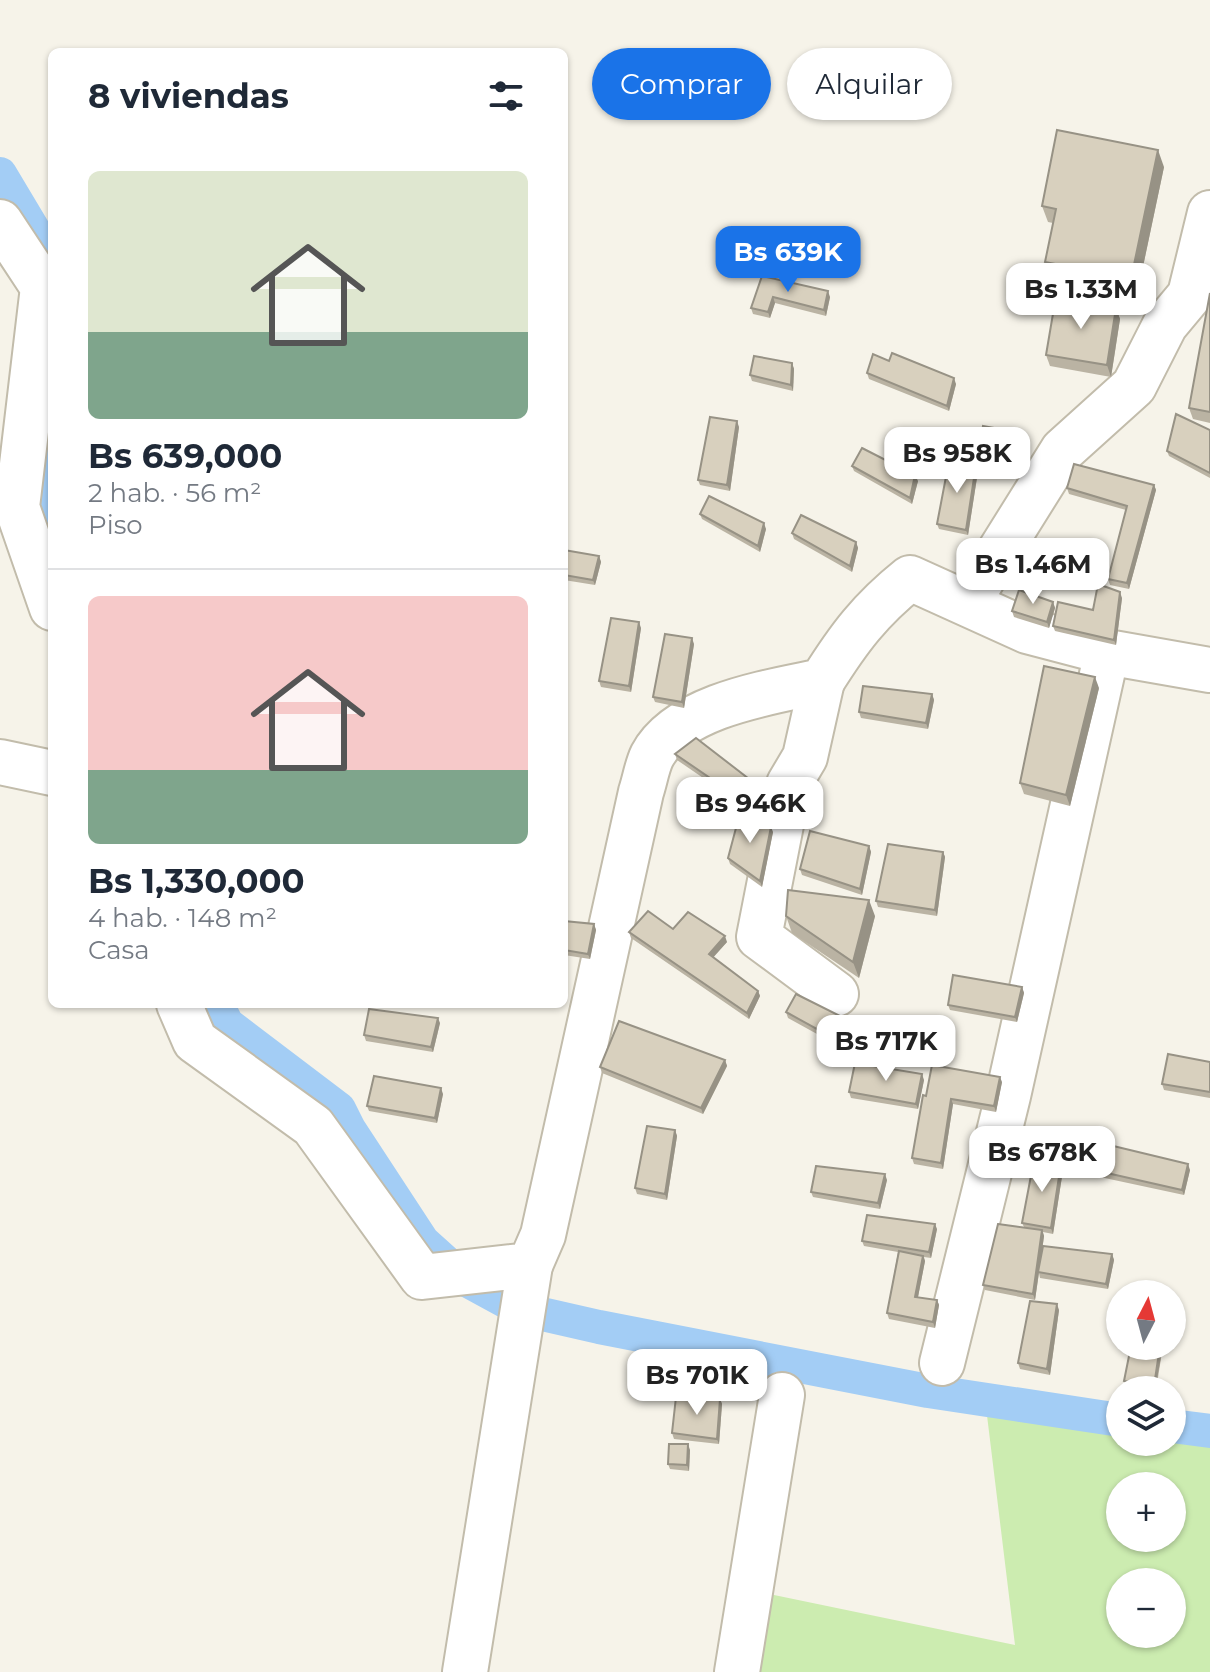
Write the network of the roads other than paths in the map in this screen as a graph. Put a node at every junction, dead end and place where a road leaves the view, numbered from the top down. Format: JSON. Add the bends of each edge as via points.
{"nodes":[{"id":1,"x":1210,"y":213,"type":"edge"},
{"id":2,"x":0,"y":222,"type":"edge"},
{"id":3,"x":8,"y":505,"type":"edge"},
{"id":4,"x":48,"y":599,"type":"edge"},
{"id":5,"x":968,"y":602,"type":"junction"},
{"id":6,"x":1107,"y":652,"type":"junction"},
{"id":7,"x":1210,"y":670,"type":"edge"},
{"id":8,"x":822,"y":681,"type":"junction"},
{"id":9,"x":0,"y":762,"type":"edge"},
{"id":10,"x":48,"y":772,"type":"edge"},
{"id":11,"x":836,"y":994,"type":"dead end"},
{"id":12,"x":181,"y":1008,"type":"edge"},
{"id":13,"x":530,"y":1265,"type":"junction"},
{"id":14,"x":942,"y":1363,"type":"dead end"},
{"id":15,"x":782,"y":1395,"type":"dead end"},
{"id":16,"x":465,"y":1672,"type":"edge"},
{"id":17,"x":737,"y":1672,"type":"edge"}],
"edges":[{"from":1,"to":5,"type":"street","via":[[1190,295],[1165,325],[1134,386],[1063,450]]},
{"from":2,"to":3,"type":"street","via":[[43,287]]},
{"from":3,"to":4,"type":"street"},
{"from":5,"to":6,"type":"street","via":[[1027,631]]},
{"from":5,"to":8,"type":"street","via":[[910,578],[881,601]]},
{"from":6,"to":7,"type":"street"},
{"from":6,"to":14,"type":"street"},
{"from":8,"to":11,"type":"street","via":[[805,757],[789,784],[759,937]]},
{"from":8,"to":13,"type":"street","via":[[757,695],[697,716],[671,733],[652,756],[543,1235]]},
{"from":9,"to":10,"type":"street"},
{"from":12,"to":13,"type":"street","via":[[195,1041],[313,1126],[422,1277]]},
{"from":13,"to":16,"type":"street"},
{"from":15,"to":17,"type":"street"}]}
